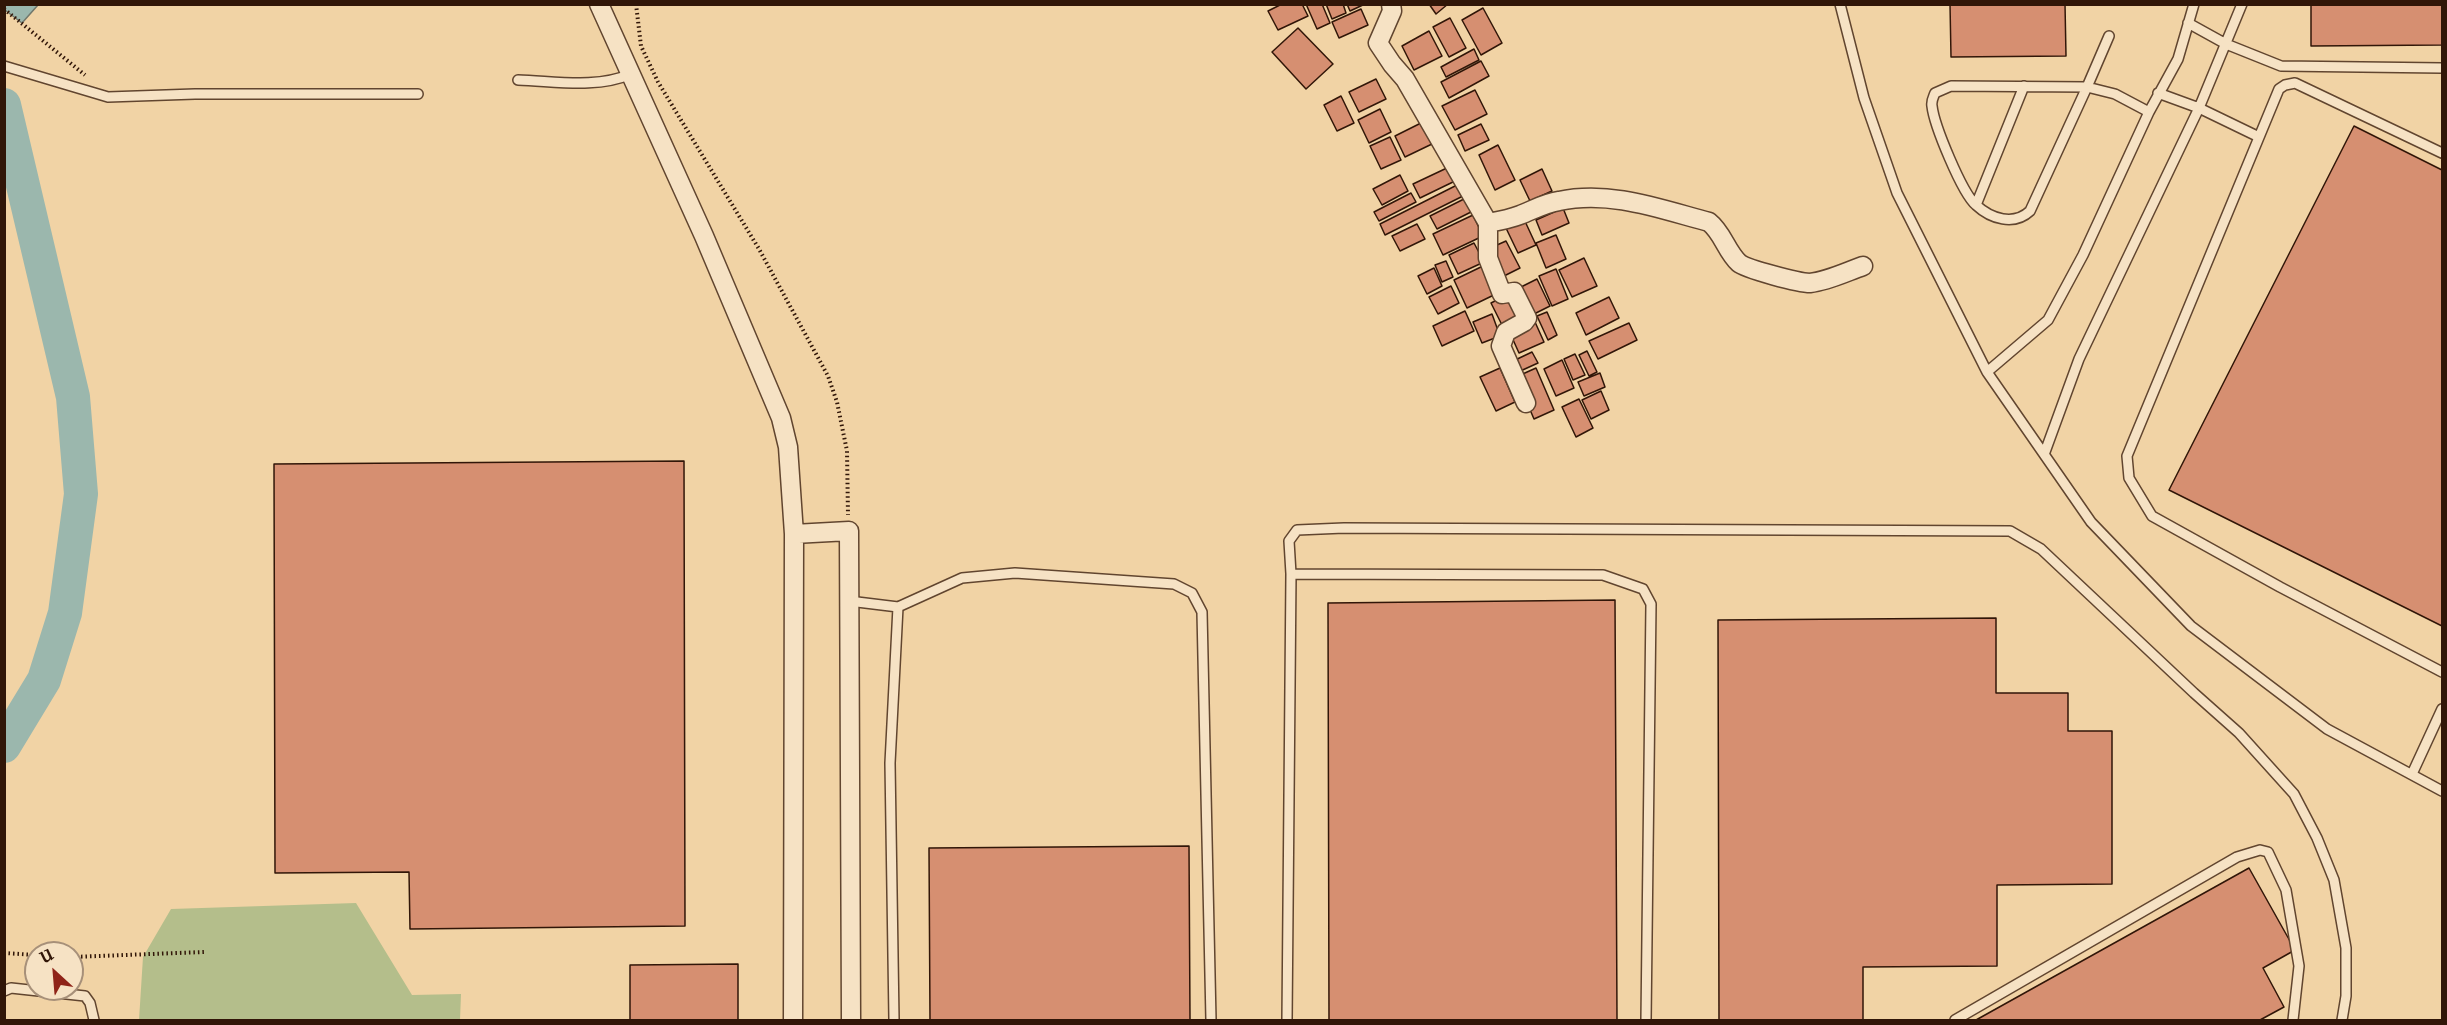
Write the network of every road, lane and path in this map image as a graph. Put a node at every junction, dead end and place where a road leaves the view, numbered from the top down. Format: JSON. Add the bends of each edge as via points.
{"nodes":[{"id":1,"x":599,"y":4,"type":"edge"},
{"id":2,"x":636,"y":4,"type":"edge"},
{"id":3,"x":1391,"y":4,"type":"edge"},
{"id":4,"x":1840,"y":4,"type":"edge"},
{"id":5,"x":2194,"y":4,"type":"edge"},
{"id":6,"x":2242,"y":4,"type":"edge"},
{"id":7,"x":4,"y":9,"type":"edge"},
{"id":8,"x":2188,"y":24,"type":"junction"},
{"id":9,"x":2109,"y":36,"type":"dead end"},
{"id":10,"x":2226,"y":44,"type":"junction"},
{"id":11,"x":68,"y":60,"type":"dead end"},
{"id":12,"x":4,"y":66,"type":"edge"},
{"id":13,"x":2442,"y":68,"type":"edge"},
{"id":14,"x":631,"y":74,"type":"junction"},
{"id":15,"x":518,"y":80,"type":"dead end"},
{"id":16,"x":2024,"y":86,"type":"junction"},
{"id":17,"x":2087,"y":87,"type":"junction"},
{"id":18,"x":2158,"y":93,"type":"junction"},
{"id":19,"x":418,"y":94,"type":"dead end"},
{"id":20,"x":2199,"y":108,"type":"junction"},
{"id":21,"x":2149,"y":112,"type":"junction"},
{"id":22,"x":2259,"y":137,"type":"junction"},
{"id":23,"x":2442,"y":153,"type":"edge"},
{"id":24,"x":1976,"y":205,"type":"junction"},
{"id":25,"x":1488,"y":223,"type":"junction"},
{"id":26,"x":1863,"y":266,"type":"dead end"},
{"id":27,"x":1987,"y":372,"type":"junction"},
{"id":28,"x":1526,"y":403,"type":"dead end"},
{"id":29,"x":2044,"y":452,"type":"junction"},
{"id":30,"x":849,"y":531,"type":"junction"},
{"id":31,"x":794,"y":534,"type":"junction"},
{"id":32,"x":1291,"y":573,"type":"junction"},
{"id":33,"x":849,"y":601,"type":"junction"},
{"id":34,"x":898,"y":607,"type":"junction"},
{"id":35,"x":2442,"y":672,"type":"edge"},
{"id":36,"x":2442,"y":709,"type":"edge"},
{"id":37,"x":2412,"y":774,"type":"junction"},
{"id":38,"x":2442,"y":791,"type":"edge"},
{"id":39,"x":204,"y":952,"type":"dead end"},
{"id":40,"x":4,"y":953,"type":"edge"},
{"id":41,"x":24,"y":954,"type":"edge"},
{"id":42,"x":84,"y":957,"type":"edge"},
{"id":43,"x":4,"y":991,"type":"edge"},
{"id":44,"x":94,"y":1020,"type":"edge"},
{"id":45,"x":793,"y":1020,"type":"edge"},
{"id":46,"x":851,"y":1020,"type":"edge"},
{"id":47,"x":894,"y":1020,"type":"edge"},
{"id":48,"x":1210,"y":1020,"type":"edge"},
{"id":49,"x":1287,"y":1020,"type":"edge"},
{"id":50,"x":1646,"y":1020,"type":"edge"},
{"id":51,"x":1956,"y":1020,"type":"edge"},
{"id":52,"x":2293,"y":1020,"type":"edge"},
{"id":53,"x":2342,"y":1020,"type":"edge"}],
"edges":[{"from":1,"to":14,"type":"street"},
{"from":2,"to":30,"type":"path","via":[[641,46],[658,82],[759,249],[828,376],[847,451]]},
{"from":3,"to":25,"type":"street","via":[[1392,11],[1378,43],[1405,79]]},
{"from":4,"to":27,"type":"lane","via":[[1864,98],[1897,193]]},
{"from":5,"to":8,"type":"lane"},
{"from":6,"to":10,"type":"lane"},
{"from":7,"to":11,"type":"path"},
{"from":8,"to":10,"type":"lane"},
{"from":8,"to":18,"type":"lane","via":[[2178,59]]},
{"from":9,"to":17,"type":"lane"},
{"from":10,"to":13,"type":"lane","via":[[2281,66]]},
{"from":10,"to":20,"type":"lane"},
{"from":12,"to":19,"type":"lane","via":[[99,96]]},
{"from":14,"to":15,"type":"lane","via":[[600,83]]},
{"from":14,"to":31,"type":"street","via":[[705,236],[781,418],[788,447]]},
{"from":16,"to":17,"type":"lane"},
{"from":16,"to":24,"type":"lane"},
{"from":16,"to":24,"type":"lane","via":[[1951,86],[1935,93],[1931,103],[1934,117],[1961,183]]},
{"from":17,"to":21,"type":"lane","via":[[2115,94]]},
{"from":17,"to":24,"type":"lane","via":[[2030,211],[2022,218],[2003,220]]},
{"from":18,"to":20,"type":"lane"},
{"from":18,"to":21,"type":"lane"},
{"from":20,"to":22,"type":"lane"},
{"from":20,"to":29,"type":"lane","via":[[2079,359]]},
{"from":21,"to":27,"type":"lane","via":[[2083,255],[2048,320]]},
{"from":22,"to":23,"type":"lane","via":[[2279,89],[2295,83]]},
{"from":22,"to":35,"type":"lane","via":[[2127,456],[2129,478],[2152,516]]},
{"from":25,"to":26,"type":"street","via":[[1562,200],[1587,196],[1616,198],[1709,222],[1740,265],[1753,270],[1808,283]]},
{"from":25,"to":28,"type":"street","via":[[1491,268],[1502,294],[1514,292],[1527,318],[1506,332],[1501,346]]},
{"from":27,"to":29,"type":"lane"},
{"from":29,"to":37,"type":"lane","via":[[2091,522],[2191,626],[2327,729]]},
{"from":30,"to":31,"type":"street"},
{"from":30,"to":33,"type":"street"},
{"from":31,"to":45,"type":"street"},
{"from":32,"to":49,"type":"lane"},
{"from":32,"to":50,"type":"lane","via":[[1603,575],[1643,589],[1651,604]]},
{"from":32,"to":53,"type":"lane","via":[[1289,541],[1297,531],[1306,529],[2010,531],[2042,549],[2239,733],[2294,794],[2334,880],[2346,948]]},
{"from":33,"to":34,"type":"lane"},
{"from":33,"to":46,"type":"street"},
{"from":34,"to":47,"type":"lane","via":[[890,763]]},
{"from":34,"to":48,"type":"lane","via":[[962,578],[1015,573],[1174,584],[1192,593],[1202,612]]},
{"from":36,"to":37,"type":"lane"},
{"from":37,"to":38,"type":"lane"},
{"from":39,"to":42,"type":"path"},
{"from":40,"to":41,"type":"path"},
{"from":43,"to":44,"type":"lane","via":[[11,988],[85,996]]},
{"from":51,"to":52,"type":"lane","via":[[2237,857],[2260,850],[2268,852],[2286,890],[2299,966]]}]}
